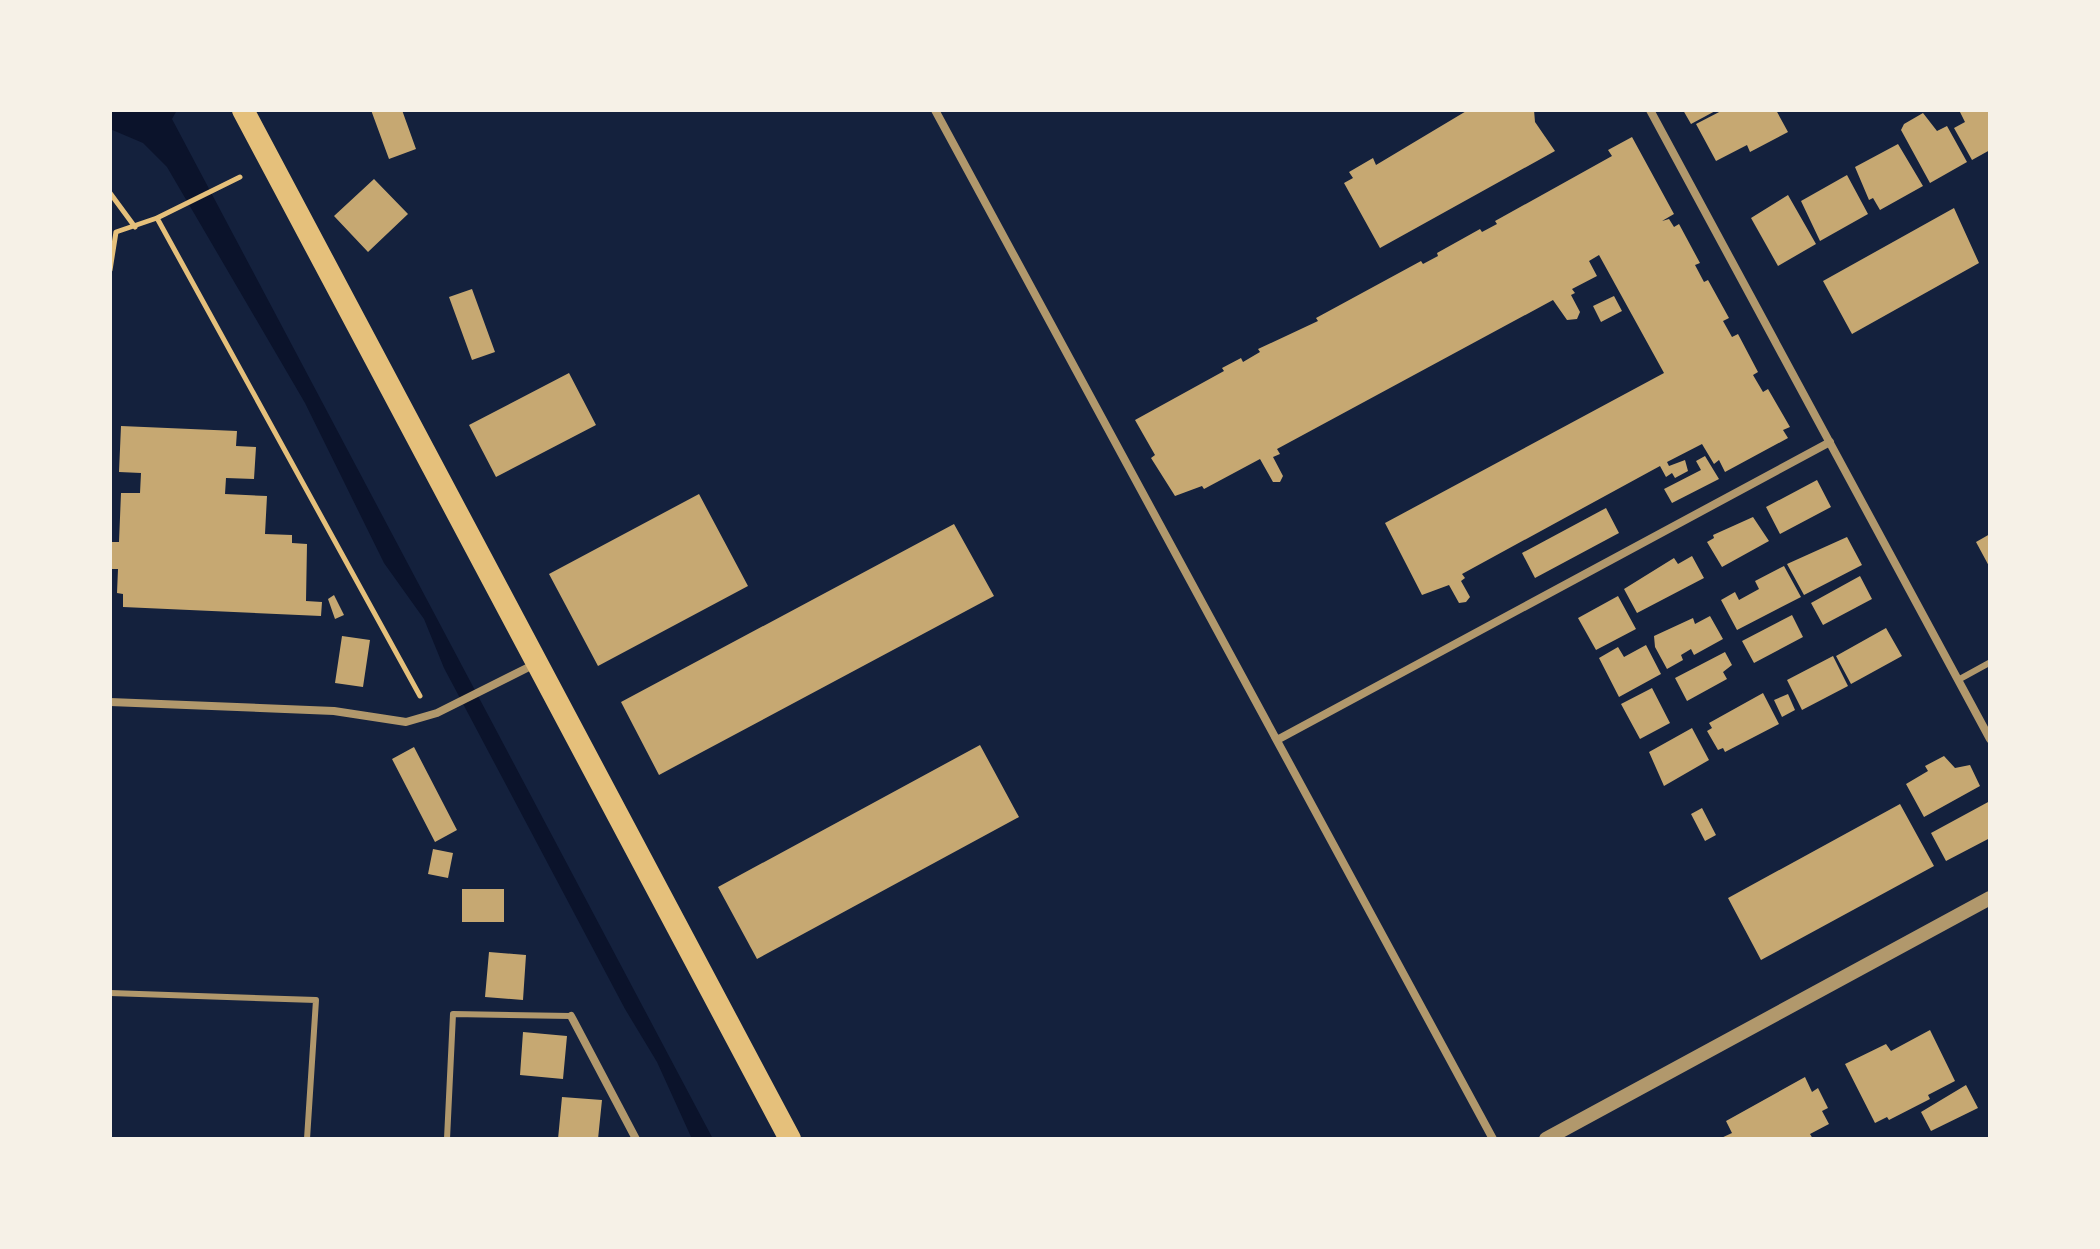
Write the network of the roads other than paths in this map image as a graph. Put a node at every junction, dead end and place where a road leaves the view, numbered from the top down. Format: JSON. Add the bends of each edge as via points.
{"nodes":[{"id":1,"x":243,"y":110,"type":"edge"},
{"id":2,"x":935,"y":110,"type":"edge"},
{"id":3,"x":1650,"y":110,"type":"edge"},
{"id":4,"x":1830,"y":442,"type":"junction"},
{"id":5,"x":1989,"y":663,"type":"edge"},
{"id":6,"x":535,"y":664,"type":"junction"},
{"id":7,"x":1958,"y":680,"type":"junction"},
{"id":8,"x":110,"y":702,"type":"edge"},
{"id":9,"x":1990,"y":739,"type":"edge"},
{"id":10,"x":1277,"y":740,"type":"junction"},
{"id":11,"x":1990,"y":898,"type":"edge"},
{"id":12,"x":110,"y":993,"type":"edge"},
{"id":13,"x":571,"y":1016,"type":"joint"},
{"id":14,"x":307,"y":1139,"type":"edge"},
{"id":15,"x":447,"y":1139,"type":"edge"},
{"id":16,"x":636,"y":1139,"type":"edge"},
{"id":17,"x":790,"y":1139,"type":"edge"},
{"id":18,"x":1493,"y":1139,"type":"edge"},
{"id":19,"x":1546,"y":1139,"type":"edge"}],
"edges":[{"from":1,"to":6,"type":"highway"},
{"from":2,"to":10,"type":"street"},
{"from":3,"to":4,"type":"street"},
{"from":4,"to":7,"type":"street"},
{"from":4,"to":10,"type":"street"},
{"from":5,"to":7,"type":"lane"},
{"from":6,"to":8,"type":"street","via":[[434,714],[406,722],[334,711]]},
{"from":6,"to":17,"type":"highway"},
{"from":7,"to":9,"type":"street"},
{"from":10,"to":18,"type":"street"},
{"from":11,"to":19,"type":"street"},
{"from":12,"to":14,"type":"lane","via":[[316,1000]]},
{"from":13,"to":15,"type":"lane","via":[[453,1014]]},
{"from":13,"to":16,"type":"street"}]}
